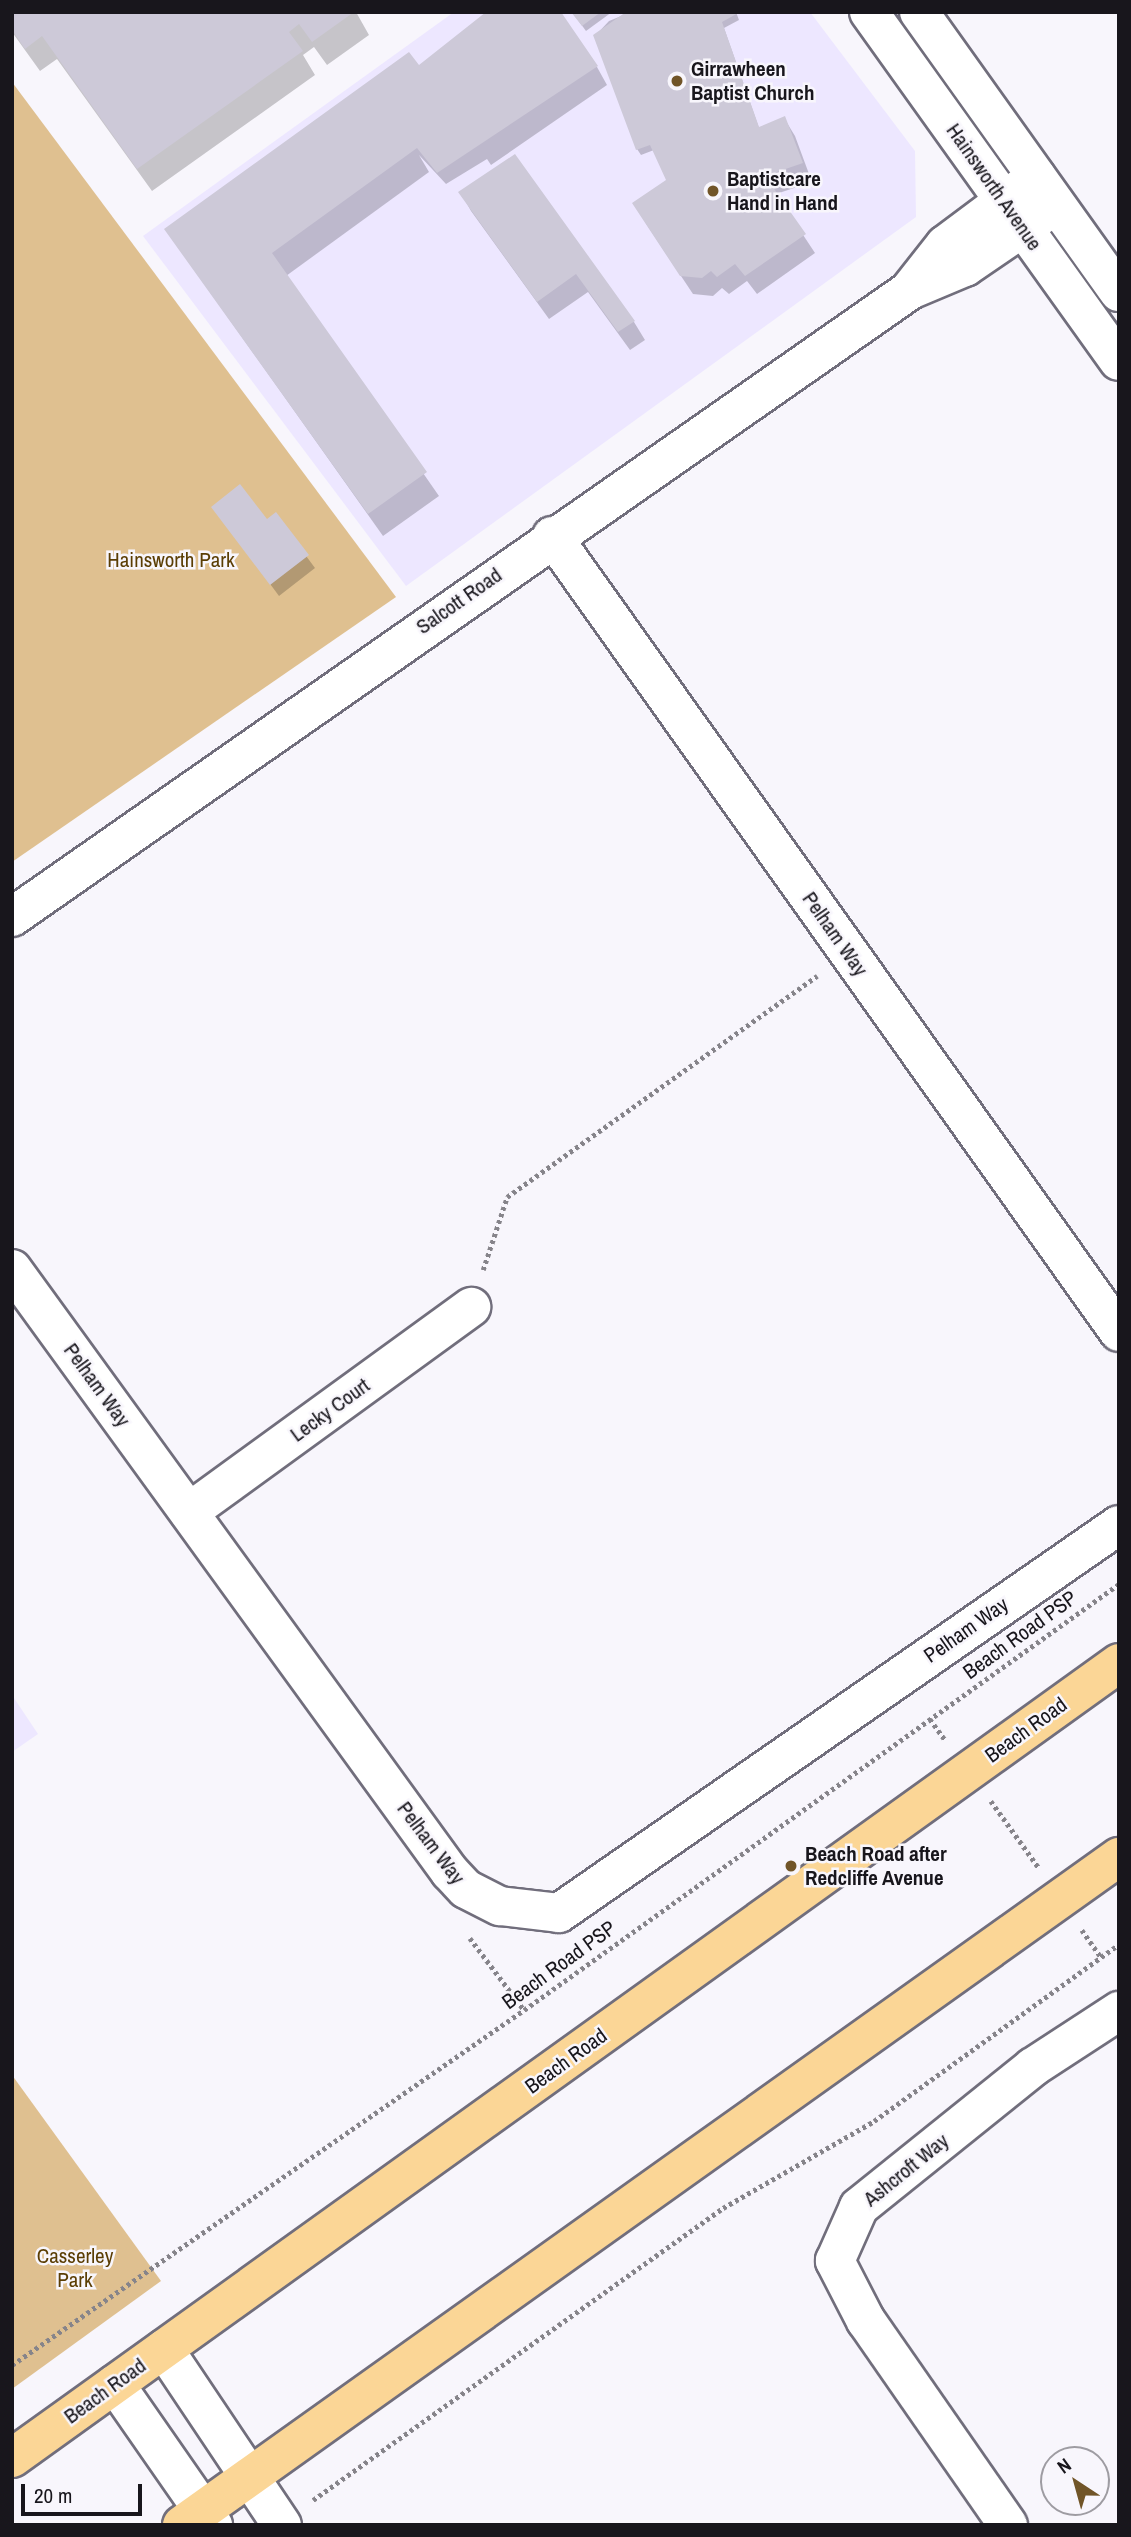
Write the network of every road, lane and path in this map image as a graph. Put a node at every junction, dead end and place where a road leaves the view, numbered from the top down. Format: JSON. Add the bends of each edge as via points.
{"nodes":[{"id":1,"x":869,"y":12,"type":"edge"},
{"id":2,"x":919,"y":12,"type":"edge"},
{"id":3,"x":1046,"y":191,"type":"junction"},
{"id":4,"x":1014,"y":215,"type":"junction"},
{"id":5,"x":1119,"y":292,"type":"edge"},
{"id":6,"x":1119,"y":360,"type":"edge"},
{"id":7,"x":552,"y":536,"type":"junction"},
{"id":8,"x":12,"y":917,"type":"edge"},
{"id":9,"x":849,"y":953,"type":"junction"},
{"id":10,"x":12,"y":1269,"type":"edge"},
{"id":11,"x":471,"y":1307,"type":"joint"},
{"id":12,"x":1119,"y":1332,"type":"edge"},
{"id":13,"x":189,"y":1512,"type":"junction"},
{"id":14,"x":1119,"y":1525,"type":"edge"},
{"id":15,"x":1119,"y":1584,"type":"edge"},
{"id":16,"x":1119,"y":1663,"type":"edge"},
{"id":17,"x":930,"y":1719,"type":"junction"},
{"id":18,"x":969,"y":1770,"type":"junction"},
{"id":19,"x":1119,"y":1857,"type":"edge"},
{"id":20,"x":466,"y":1889,"type":"junction"},
{"id":21,"x":1060,"y":1899,"type":"junction"},
{"id":22,"x":1119,"y":1944,"type":"edge"},
{"id":23,"x":1101,"y":1957,"type":"junction"},
{"id":24,"x":524,"y":2010,"type":"junction"},
{"id":25,"x":1119,"y":2011,"type":"edge"},
{"id":26,"x":164,"y":2349,"type":"junction"},
{"id":27,"x":12,"y":2365,"type":"edge"},
{"id":28,"x":115,"y":2384,"type":"junction"},
{"id":29,"x":12,"y":2458,"type":"edge"},
{"id":30,"x":250,"y":2476,"type":"junction"},
{"id":31,"x":199,"y":2520,"type":"edge"},
{"id":32,"x":281,"y":2524,"type":"edge"},
{"id":33,"x":1008,"y":2525,"type":"edge"}],
"edges":[{"from":1,"to":4,"type":"street","name":"Hainsworth Avenue"},
{"from":2,"to":3,"type":"street","name":"Hainsworth Avenue"},
{"from":3,"to":4,"type":"street","name":"Salcott Road"},
{"from":3,"to":5,"type":"street","name":"Hainsworth Avenue"},
{"from":4,"to":6,"type":"street","name":"Hainsworth Avenue"},
{"from":4,"to":7,"type":"street","name":"Salcott Road","via":[[965,267],[910,290]]},
{"from":7,"to":8,"type":"street","name":"Salcott Road"},
{"from":7,"to":9,"type":"street","name":"Pelham Way"},
{"from":9,"to":11,"type":"path","via":[[508,1197]]},
{"from":9,"to":12,"type":"street","name":"Pelham Way"},
{"from":10,"to":13,"type":"street","name":"Pelham Way"},
{"from":11,"to":13,"type":"street","name":"Lecky Court"},
{"from":13,"to":20,"type":"street","name":"Pelham Way"},
{"from":14,"to":20,"type":"street","name":"Pelham Way","via":[[559,1913],[500,1906]]},
{"from":15,"to":17,"type":"path","name":"Beach Road PSP"},
{"from":16,"to":18,"type":"main road","name":"Beach Road"},
{"from":17,"to":18,"type":"path"},
{"from":17,"to":24,"type":"path","name":"Beach Road PSP"},
{"from":18,"to":21,"type":"path"},
{"from":18,"to":26,"type":"main road","name":"Beach Road"},
{"from":19,"to":21,"type":"main road"},
{"from":20,"to":24,"type":"path","via":[[464,1929]]},
{"from":21,"to":23,"type":"path"},
{"from":21,"to":30,"type":"main road"},
{"from":22,"to":23,"type":"path"},
{"from":23,"to":32,"type":"path","via":[[874,2121],[723,2208]]},
{"from":24,"to":27,"type":"path","name":"Beach Road PSP"},
{"from":25,"to":33,"type":"street","name":"Ashcroft Way","via":[[1033,2067],[859,2207],[835,2262],[866,2321]]},
{"from":26,"to":28,"type":"main road","name":"Beach Road"},
{"from":26,"to":30,"type":"street"},
{"from":28,"to":29,"type":"main road","name":"Beach Road"},
{"from":28,"to":31,"type":"street"},
{"from":30,"to":31,"type":"main road"},
{"from":30,"to":32,"type":"street"}]}
